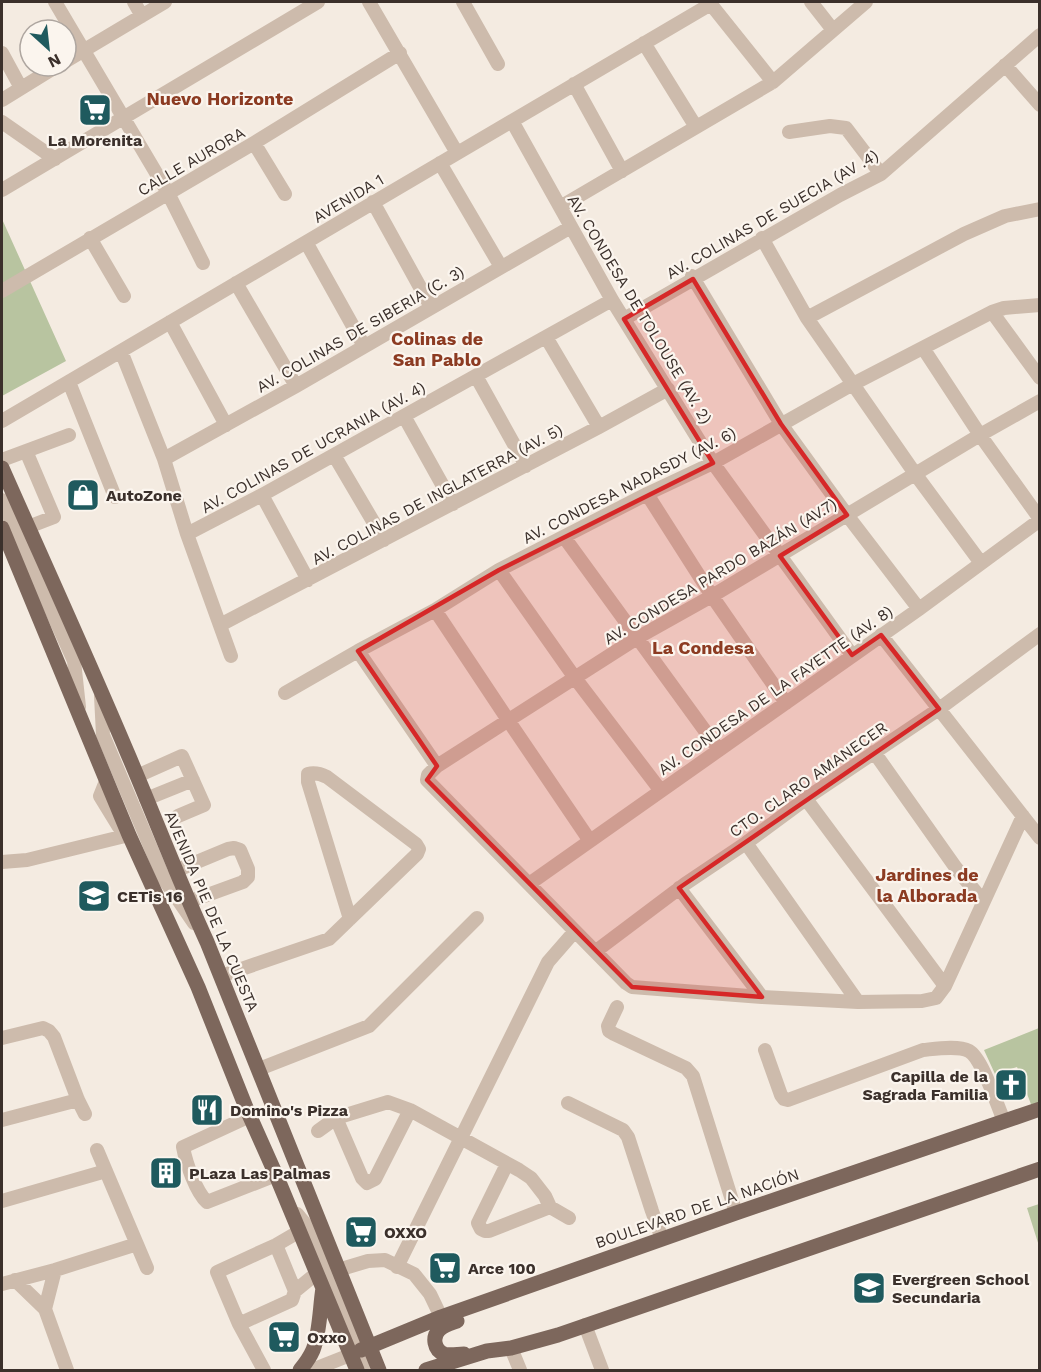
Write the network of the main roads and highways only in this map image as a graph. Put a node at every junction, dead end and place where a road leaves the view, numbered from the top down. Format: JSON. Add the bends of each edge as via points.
{"nodes":[{"id":1,"x":2,"y":468,"type":"edge"},
{"id":2,"x":2,"y":528,"type":"edge"},
{"id":3,"x":1040,"y":1109,"type":"edge"},
{"id":4,"x":1040,"y":1168,"type":"edge"},
{"id":5,"x":550,"y":1279,"type":"junction"},
{"id":6,"x":323,"y":1288,"type":"junction"},
{"id":7,"x":360,"y":1350,"type":"junction"},
{"id":8,"x":488,"y":1351,"type":"junction"},
{"id":9,"x":300,"y":1371,"type":"edge"},
{"id":10,"x":357,"y":1371,"type":"edge"},
{"id":11,"x":379,"y":1371,"type":"edge"},
{"id":12,"x":426,"y":1371,"type":"edge"},
{"id":13,"x":460,"y":1371,"type":"edge"}],
"edges":[{"from":1,"to":7,"type":"main road","name":"AVENIDA PIE DE LA CUESTA","via":[[137,776],[259,1069],[338,1270]]},
{"from":2,"to":6,"type":"main road","name":"AVENIDA PIE DE LA CUESTA"},
{"from":3,"to":5,"type":"main road","name":"BOULEVARD DE LA NACIÓN"},
{"from":4,"to":8,"type":"main road","via":[[558,1335]]},
{"from":5,"to":7,"type":"main road","name":"BOULEVARD DE LA NACIÓN"},
{"from":5,"to":8,"type":"main road","via":[[443,1327],[435,1338],[439,1351],[447,1355]]},
{"from":6,"to":7,"type":"main road","name":"AVENIDA PIE DE LA CUESTA"},
{"from":6,"to":9,"type":"main road","via":[[318,1333],[313,1351]]},
{"from":7,"to":10,"type":"main road","name":"AVENIDA PIE DE LA CUESTA"},
{"from":7,"to":11,"type":"main road","name":"AVENIDA PIE DE LA CUESTA"},
{"from":8,"to":12,"type":"main road"},
{"from":8,"to":13,"type":"main road"}]}
